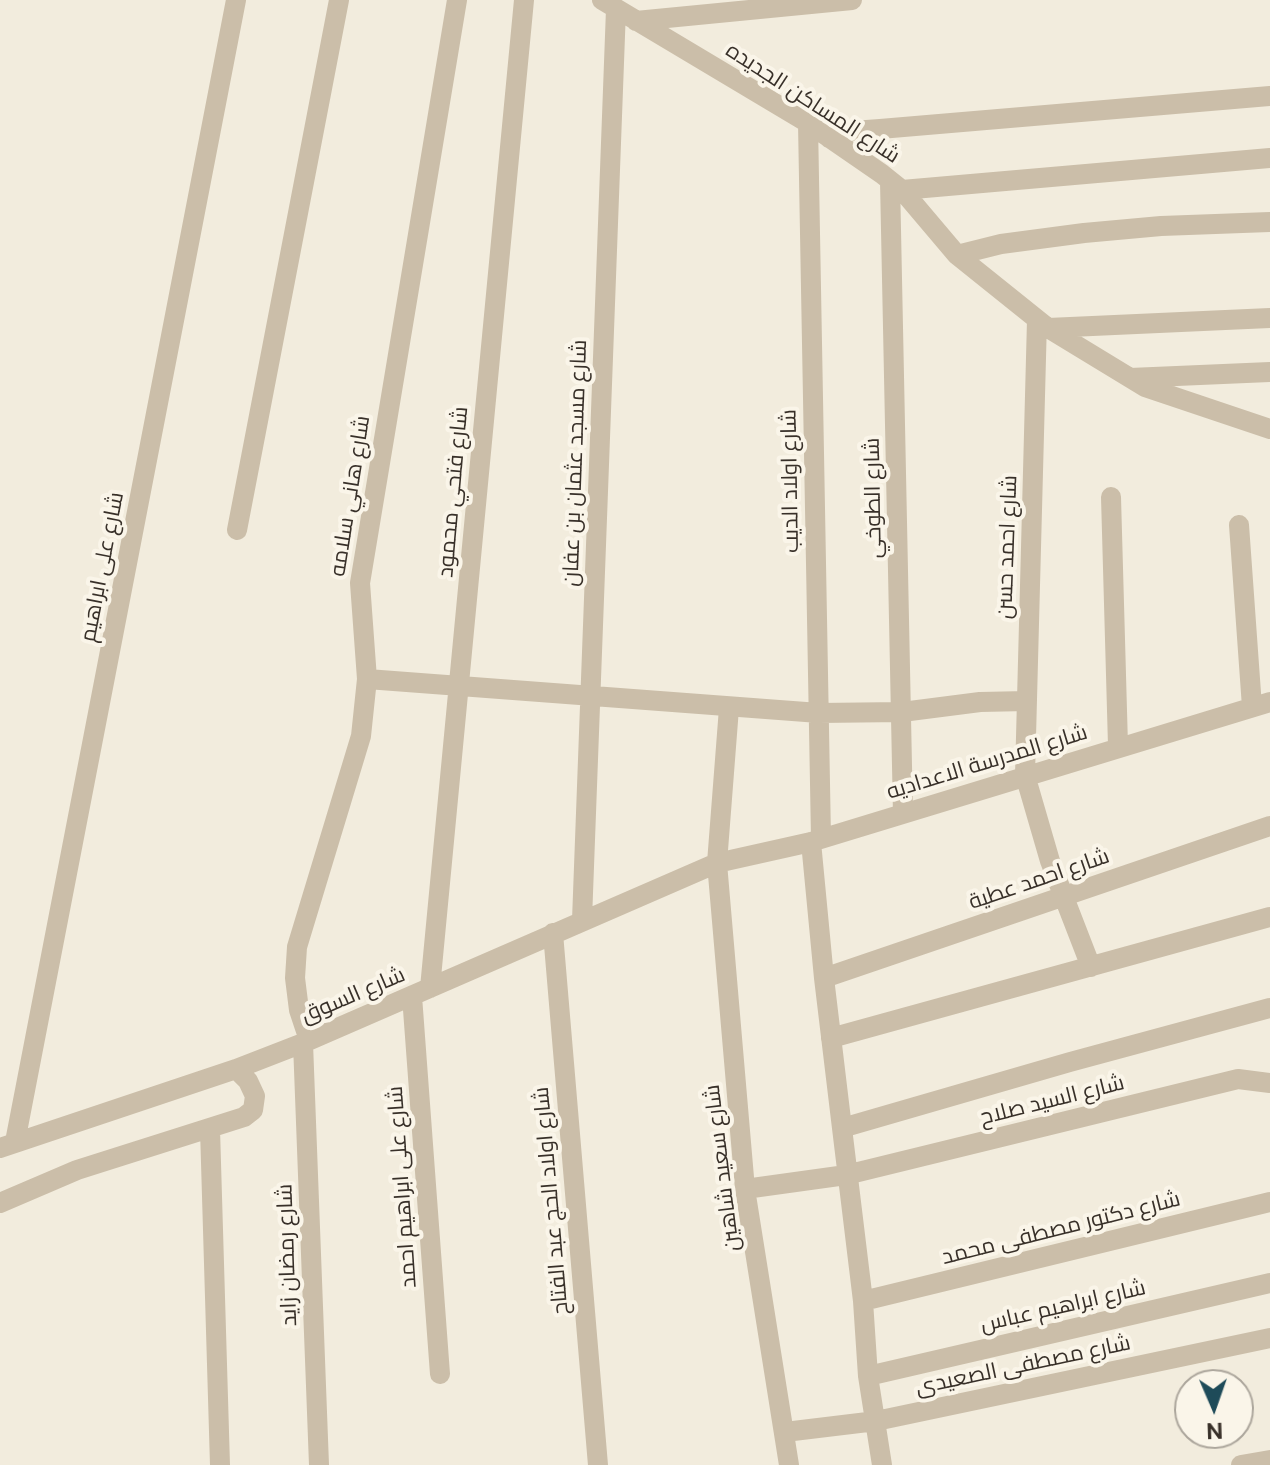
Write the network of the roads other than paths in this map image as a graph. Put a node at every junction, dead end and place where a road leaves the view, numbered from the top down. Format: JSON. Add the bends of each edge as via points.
{"nodes":[{"id":1,"x":236,"y":0,"type":"edge"},
{"id":2,"x":339,"y":0,"type":"edge"},
{"id":3,"x":457,"y":0,"type":"edge"},
{"id":4,"x":524,"y":0,"type":"edge"},
{"id":5,"x":852,"y":0,"type":"edge"},
{"id":6,"x":609,"y":4,"type":"edge"},
{"id":7,"x":636,"y":21,"type":"junction"},
{"id":8,"x":1270,"y":96,"type":"edge"},
{"id":9,"x":808,"y":123,"type":"junction"},
{"id":10,"x":829,"y":138,"type":"junction"},
{"id":11,"x":1270,"y":158,"type":"edge"},
{"id":12,"x":896,"y":186,"type":"junction"},
{"id":13,"x":1270,"y":222,"type":"edge"},
{"id":14,"x":957,"y":255,"type":"junction"},
{"id":15,"x":1270,"y":318,"type":"edge"},
{"id":16,"x":1042,"y":324,"type":"junction"},
{"id":17,"x":1270,"y":372,"type":"edge"},
{"id":18,"x":1130,"y":378,"type":"junction"},
{"id":19,"x":1270,"y":429,"type":"edge"},
{"id":20,"x":1111,"y":497,"type":"dead end"},
{"id":21,"x":1239,"y":525,"type":"dead end"},
{"id":22,"x":237,"y":530,"type":"dead end"},
{"id":23,"x":367,"y":679,"type":"junction"},
{"id":24,"x":459,"y":687,"type":"junction"},
{"id":25,"x":590,"y":697,"type":"junction"},
{"id":26,"x":1027,"y":701,"type":"junction"},
{"id":27,"x":1261,"y":705,"type":"edge"},
{"id":28,"x":729,"y":708,"type":"junction"},
{"id":29,"x":902,"y":712,"type":"junction"},
{"id":30,"x":819,"y":713,"type":"junction"},
{"id":31,"x":1118,"y":746,"type":"junction"},
{"id":32,"x":1025,"y":775,"type":"junction"},
{"id":33,"x":903,"y":814,"type":"junction"},
{"id":34,"x":1270,"y":826,"type":"edge"},
{"id":35,"x":816,"y":840,"type":"junction"},
{"id":36,"x":717,"y":863,"type":"junction"},
{"id":37,"x":1064,"y":896,"type":"junction"},
{"id":38,"x":1270,"y":917,"type":"edge"},
{"id":39,"x":582,"y":920,"type":"junction"},
{"id":40,"x":553,"y":933,"type":"junction"},
{"id":41,"x":1091,"y":967,"type":"junction"},
{"id":42,"x":824,"y":978,"type":"junction"},
{"id":43,"x":421,"y":992,"type":"junction"},
{"id":44,"x":1270,"y":1008,"type":"edge"},
{"id":45,"x":831,"y":1038,"type":"junction"},
{"id":46,"x":306,"y":1042,"type":"junction"},
{"id":47,"x":236,"y":1069,"type":"junction"},
{"id":48,"x":1270,"y":1083,"type":"edge"},
{"id":49,"x":842,"y":1128,"type":"junction"},
{"id":50,"x":210,"y":1129,"type":"junction"},
{"id":51,"x":8,"y":1145,"type":"edge"},
{"id":52,"x":846,"y":1175,"type":"junction"},
{"id":53,"x":745,"y":1189,"type":"junction"},
{"id":54,"x":1270,"y":1202,"type":"edge"},
{"id":55,"x":0,"y":1203,"type":"edge"},
{"id":56,"x":1270,"y":1283,"type":"edge"},
{"id":57,"x":863,"y":1301,"type":"junction"},
{"id":58,"x":1270,"y":1338,"type":"edge"},
{"id":59,"x":440,"y":1374,"type":"dead end"},
{"id":60,"x":868,"y":1376,"type":"junction"},
{"id":61,"x":876,"y":1421,"type":"junction"},
{"id":62,"x":785,"y":1432,"type":"junction"},
{"id":63,"x":1270,"y":1460,"type":"edge"},
{"id":64,"x":220,"y":1465,"type":"edge"},
{"id":65,"x":319,"y":1465,"type":"edge"},
{"id":66,"x":598,"y":1465,"type":"edge"},
{"id":67,"x":789,"y":1465,"type":"edge"},
{"id":68,"x":882,"y":1465,"type":"edge"},
{"id":69,"x":1241,"y":1465,"type":"edge"}],
"edges":[{"from":1,"to":51,"type":"street","name":"شارع على ابراهيم"},
{"from":2,"to":22,"type":"street"},
{"from":3,"to":23,"type":"street","name":"شارع هاني سلامه","via":[[360,583]]},
{"from":4,"to":24,"type":"street","name":"شارع فتحي محمود"},
{"from":5,"to":7,"type":"street"},
{"from":6,"to":7,"type":"street","name":"شارع المساكن الجديده"},
{"from":6,"to":25,"type":"street","name":"شارع مسجد عثمان بن عفان"},
{"from":7,"to":9,"type":"street","name":"شارع المساكن الجديده"},
{"from":8,"to":10,"type":"street","via":[[853,131]]},
{"from":9,"to":10,"type":"street","name":"شارع المساكن الجديده"},
{"from":9,"to":30,"type":"street","name":"شارع اولاد الديب"},
{"from":10,"to":12,"type":"street","name":"شارع المساكن الجديده"},
{"from":11,"to":12,"type":"street"},
{"from":12,"to":14,"type":"street","name":"شارع المساكن الجديده"},
{"from":12,"to":29,"type":"street","name":"شارع الطوخي"},
{"from":13,"to":14,"type":"street","via":[[1084,233]]},
{"from":14,"to":16,"type":"street","name":"شارع المساكن الجديده"},
{"from":15,"to":16,"type":"street"},
{"from":16,"to":18,"type":"street","name":"شارع المساكن الجديده"},
{"from":16,"to":26,"type":"street","name":"شارع احمد حسن"},
{"from":17,"to":18,"type":"street"},
{"from":18,"to":19,"type":"street","name":"شارع المساكن الجديده"},
{"from":20,"to":31,"type":"street"},
{"from":21,"to":27,"type":"street"},
{"from":23,"to":24,"type":"street"},
{"from":23,"to":46,"type":"street","name":"شارع هاني سلامه","via":[[354,764],[297,947],[295,978]]},
{"from":24,"to":25,"type":"street"},
{"from":24,"to":43,"type":"street","name":"شارع فتحي محمود"},
{"from":25,"to":28,"type":"street"},
{"from":25,"to":39,"type":"street","name":"شارع مسجد عثمان بن عفان"},
{"from":26,"to":29,"type":"street"},
{"from":26,"to":32,"type":"street","name":"شارع احمد حسن"},
{"from":27,"to":31,"type":"street","name":"شارع المدرسة الاعداديه"},
{"from":28,"to":30,"type":"street"},
{"from":28,"to":36,"type":"street","name":"شارع سعيد شاهين"},
{"from":29,"to":30,"type":"street"},
{"from":29,"to":33,"type":"street","name":"شارع الطوخي"},
{"from":30,"to":35,"type":"street","name":"شارع اولاد الديب"},
{"from":31,"to":32,"type":"street","name":"شارع المدرسة الاعداديه"},
{"from":32,"to":33,"type":"street","name":"شارع المدرسة الاعداديه"},
{"from":32,"to":37,"type":"street","name":"شارع احمد حسن"},
{"from":33,"to":35,"type":"street","name":"شارع المدرسة الاعداديه"},
{"from":34,"to":37,"type":"street","name":"شارع احمد عطية"},
{"from":35,"to":36,"type":"street","name":"شارع المدرسة الاعداديه"},
{"from":35,"to":42,"type":"street","name":"شارع اولاد الديب"},
{"from":36,"to":39,"type":"street","name":"شارع السوق"},
{"from":36,"to":53,"type":"street","name":"شارع سعيد شاهين"},
{"from":37,"to":41,"type":"street","name":"شارع احمد حسن"},
{"from":37,"to":42,"type":"street","name":"شارع احمد عطية"},
{"from":38,"to":41,"type":"street"},
{"from":39,"to":40,"type":"street","name":"شارع السوق"},
{"from":40,"to":43,"type":"street","name":"شارع السوق"},
{"from":40,"to":66,"type":"street","name":"شارع اولاد الحج عبد الفتاح"},
{"from":41,"to":45,"type":"street"},
{"from":42,"to":45,"type":"street","name":"شارع اولاد الديب"},
{"from":43,"to":46,"type":"street","name":"شارع السوق"},
{"from":43,"to":59,"type":"street","name":"شارع على ابراهيم احمد"},
{"from":44,"to":49,"type":"street"},
{"from":45,"to":49,"type":"street","name":"شارع اولاد الديب"},
{"from":46,"to":47,"type":"street","name":"شارع السوق"},
{"from":46,"to":65,"type":"street","name":"شارع رمضان زايد"},
{"from":47,"to":50,"type":"street","via":[[255,1096],[253,1110]]},
{"from":47,"to":51,"type":"street","name":"شارع السوق"},
{"from":48,"to":52,"type":"street","name":"شارع السيد صلاح","via":[[1238,1079]]},
{"from":49,"to":52,"type":"street","name":"شارع اولاد الديب"},
{"from":50,"to":55,"type":"street","via":[[77,1170]]},
{"from":50,"to":64,"type":"street"},
{"from":52,"to":53,"type":"street","name":"شارع السيد صلاح"},
{"from":52,"to":57,"type":"street","name":"شارع اولاد الديب"},
{"from":53,"to":62,"type":"street","name":"شارع سعيد شاهين"},
{"from":54,"to":57,"type":"street","name":"شارع دكتور مصطفى محمد"},
{"from":56,"to":60,"type":"street","name":"شارع ابراهيم عباس"},
{"from":57,"to":60,"type":"street","name":"شارع اولاد الديب"},
{"from":58,"to":61,"type":"street","name":"شارع مصطفى الصعيدى"},
{"from":60,"to":61,"type":"street","name":"شارع اولاد الديب"},
{"from":61,"to":62,"type":"street","name":"شارع مصطفى الصعيدى"},
{"from":61,"to":68,"type":"street","name":"شارع اولاد الديب"},
{"from":62,"to":67,"type":"street","name":"شارع سعيد شاهين"},
{"from":63,"to":69,"type":"street"}]}
